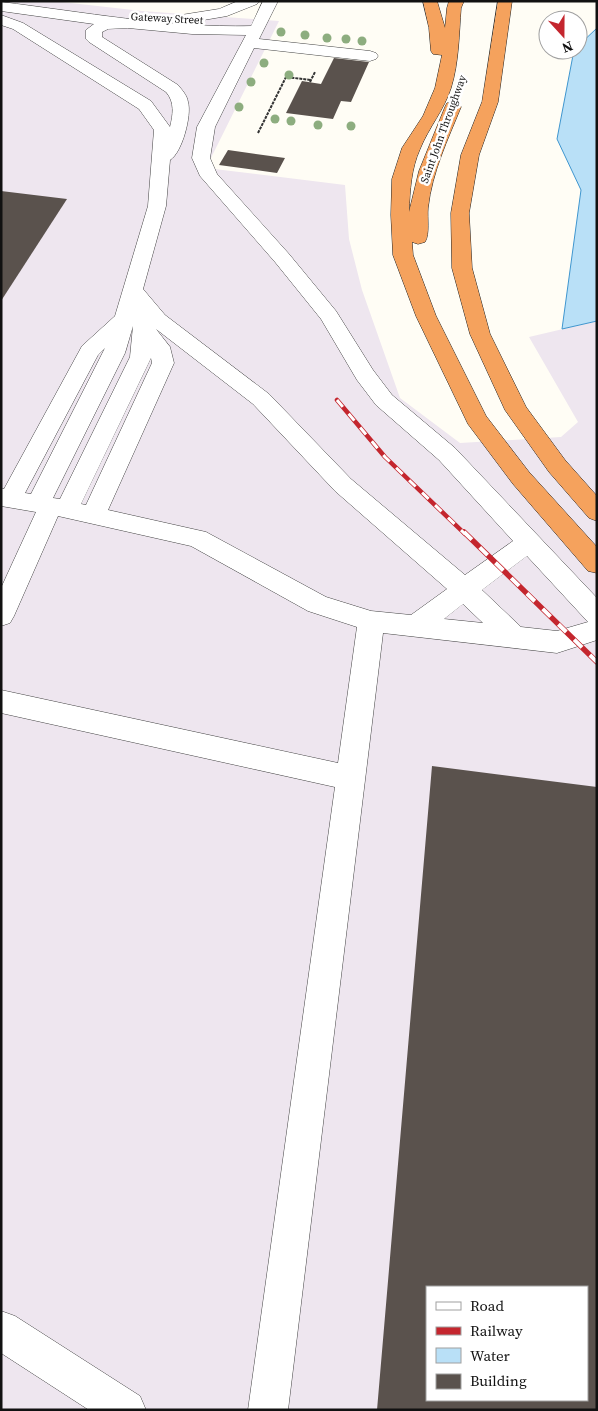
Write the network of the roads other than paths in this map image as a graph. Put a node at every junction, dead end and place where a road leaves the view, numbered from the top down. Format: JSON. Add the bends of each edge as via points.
{"nodes":[{"id":1,"x":252,"y":1,"type":"edge"},
{"id":2,"x":271,"y":1,"type":"edge"},
{"id":3,"x":430,"y":1,"type":"edge"},
{"id":4,"x":457,"y":1,"type":"edge"},
{"id":5,"x":473,"y":1,"type":"edge"},
{"id":6,"x":505,"y":1,"type":"edge"},
{"id":7,"x":1,"y":6,"type":"edge"},
{"id":8,"x":1,"y":14,"type":"edge"},
{"id":9,"x":73,"y":14,"type":"junction"},
{"id":10,"x":1,"y":19,"type":"edge"},
{"id":11,"x":172,"y":19,"type":"junction"},
{"id":12,"x":134,"y":25,"type":"junction"},
{"id":13,"x":1,"y":31,"type":"edge"},
{"id":14,"x":255,"y":32,"type":"junction"},
{"id":15,"x":370,"y":56,"type":"dead end"},
{"id":16,"x":466,"y":66,"type":"dead end"},
{"id":17,"x":460,"y":90,"type":"dead end"},
{"id":18,"x":124,"y":111,"type":"dead end"},
{"id":19,"x":137,"y":122,"type":"dead end"},
{"id":20,"x":163,"y":130,"type":"junction"},
{"id":21,"x":411,"y":148,"type":"junction"},
{"id":22,"x":161,"y":166,"type":"junction"},
{"id":23,"x":133,"y":290,"type":"junction"},
{"id":24,"x":426,"y":316,"type":"junction"},
{"id":25,"x":134,"y":322,"type":"junction"},
{"id":26,"x":6,"y":498,"type":"edge"},
{"id":27,"x":52,"y":506,"type":"junction"},
{"id":28,"x":597,"y":512,"type":"edge"},
{"id":29,"x":93,"y":515,"type":"junction"},
{"id":30,"x":529,"y":542,"type":"junction"},
{"id":31,"x":597,"y":564,"type":"edge"},
{"id":32,"x":464,"y":590,"type":"junction"},
{"id":33,"x":597,"y":615,"type":"edge"},
{"id":34,"x":1,"y":616,"type":"edge"},
{"id":35,"x":371,"y":621,"type":"junction"},
{"id":36,"x":415,"y":626,"type":"junction"},
{"id":37,"x":597,"y":630,"type":"edge"},
{"id":38,"x":514,"y":637,"type":"junction"},
{"id":39,"x":1,"y":701,"type":"edge"},
{"id":40,"x":350,"y":778,"type":"junction"},
{"id":41,"x":1,"y":1330,"type":"edge"},
{"id":42,"x":126,"y":1410,"type":"edge"},
{"id":43,"x":268,"y":1410,"type":"edge"}],
"edges":[{"from":1,"to":11,"type":"street","via":[[222,13]]},
{"from":2,"to":14,"type":"street"},
{"from":3,"to":21,"type":"highway","via":[[439,52],[436,76]]},
{"from":4,"to":21,"type":"highway","name":"Saint John Throughway","via":[[443,88],[431,116]]},
{"from":5,"to":16,"type":"highway","name":"Saint John Throughway"},
{"from":6,"to":28,"type":"highway","via":[[490,102],[470,155],[460,213],[462,268],[480,334],[516,410],[557,466]]},
{"from":7,"to":9,"type":"street","name":"Gateway Street"},
{"from":8,"to":20,"type":"street","via":[[51,31],[147,91],[163,107]]},
{"from":9,"to":11,"type":"street","name":"Gateway Street"},
{"from":9,"to":12,"type":"street","name":"Gateway Street"},
{"from":10,"to":20,"type":"street","via":[[18,26],[145,105]]},
{"from":11,"to":14,"type":"street","name":"Gateway Street"},
{"from":12,"to":14,"type":"street","name":"Gateway Street"},
{"from":12,"to":22,"type":"street","via":[[105,24],[94,30],[94,40],[177,94],[179,129]]},
{"from":13,"to":18,"type":"street"},
{"from":14,"to":15,"type":"street"},
{"from":14,"to":30,"type":"street","via":[[206,127],[201,158],[209,176],[329,316],[384,400],[447,454]]},
{"from":17,"to":24,"type":"highway","name":"Saint John Throughway","via":[[433,151],[421,190],[417,224]]},
{"from":19,"to":22,"type":"street","via":[[154,141]]},
{"from":20,"to":22,"type":"street"},
{"from":21,"to":24,"type":"highway","name":"Saint John Throughway","via":[[401,179],[403,255]]},
{"from":22,"to":23,"type":"street","via":[[157,206]]},
{"from":23,"to":25,"type":"street"},
{"from":23,"to":32,"type":"street","via":[[158,320],[261,399],[343,486]]},
{"from":24,"to":31,"type":"highway","name":"Saint John Throughway","via":[[476,419],[521,478]]},
{"from":25,"to":26,"type":"street","via":[[89,351]]},
{"from":25,"to":27,"type":"street","via":[[114,353]]},
{"from":25,"to":27,"type":"street","via":[[141,357]]},
{"from":25,"to":29,"type":"street","via":[[159,347],[163,363]]},
{"from":26,"to":27,"type":"street"},
{"from":27,"to":29,"type":"street"},
{"from":27,"to":34,"type":"street"},
{"from":29,"to":35,"type":"street","via":[[197,538],[317,604]]},
{"from":30,"to":32,"type":"street"},
{"from":30,"to":33,"type":"street"},
{"from":32,"to":36,"type":"street"},
{"from":32,"to":38,"type":"street"},
{"from":35,"to":36,"type":"street"},
{"from":35,"to":40,"type":"street"},
{"from":36,"to":38,"type":"street"},
{"from":37,"to":38,"type":"street","via":[[558,642]]},
{"from":39,"to":40,"type":"street"},
{"from":40,"to":43,"type":"street"},
{"from":41,"to":42,"type":"street"}]}
